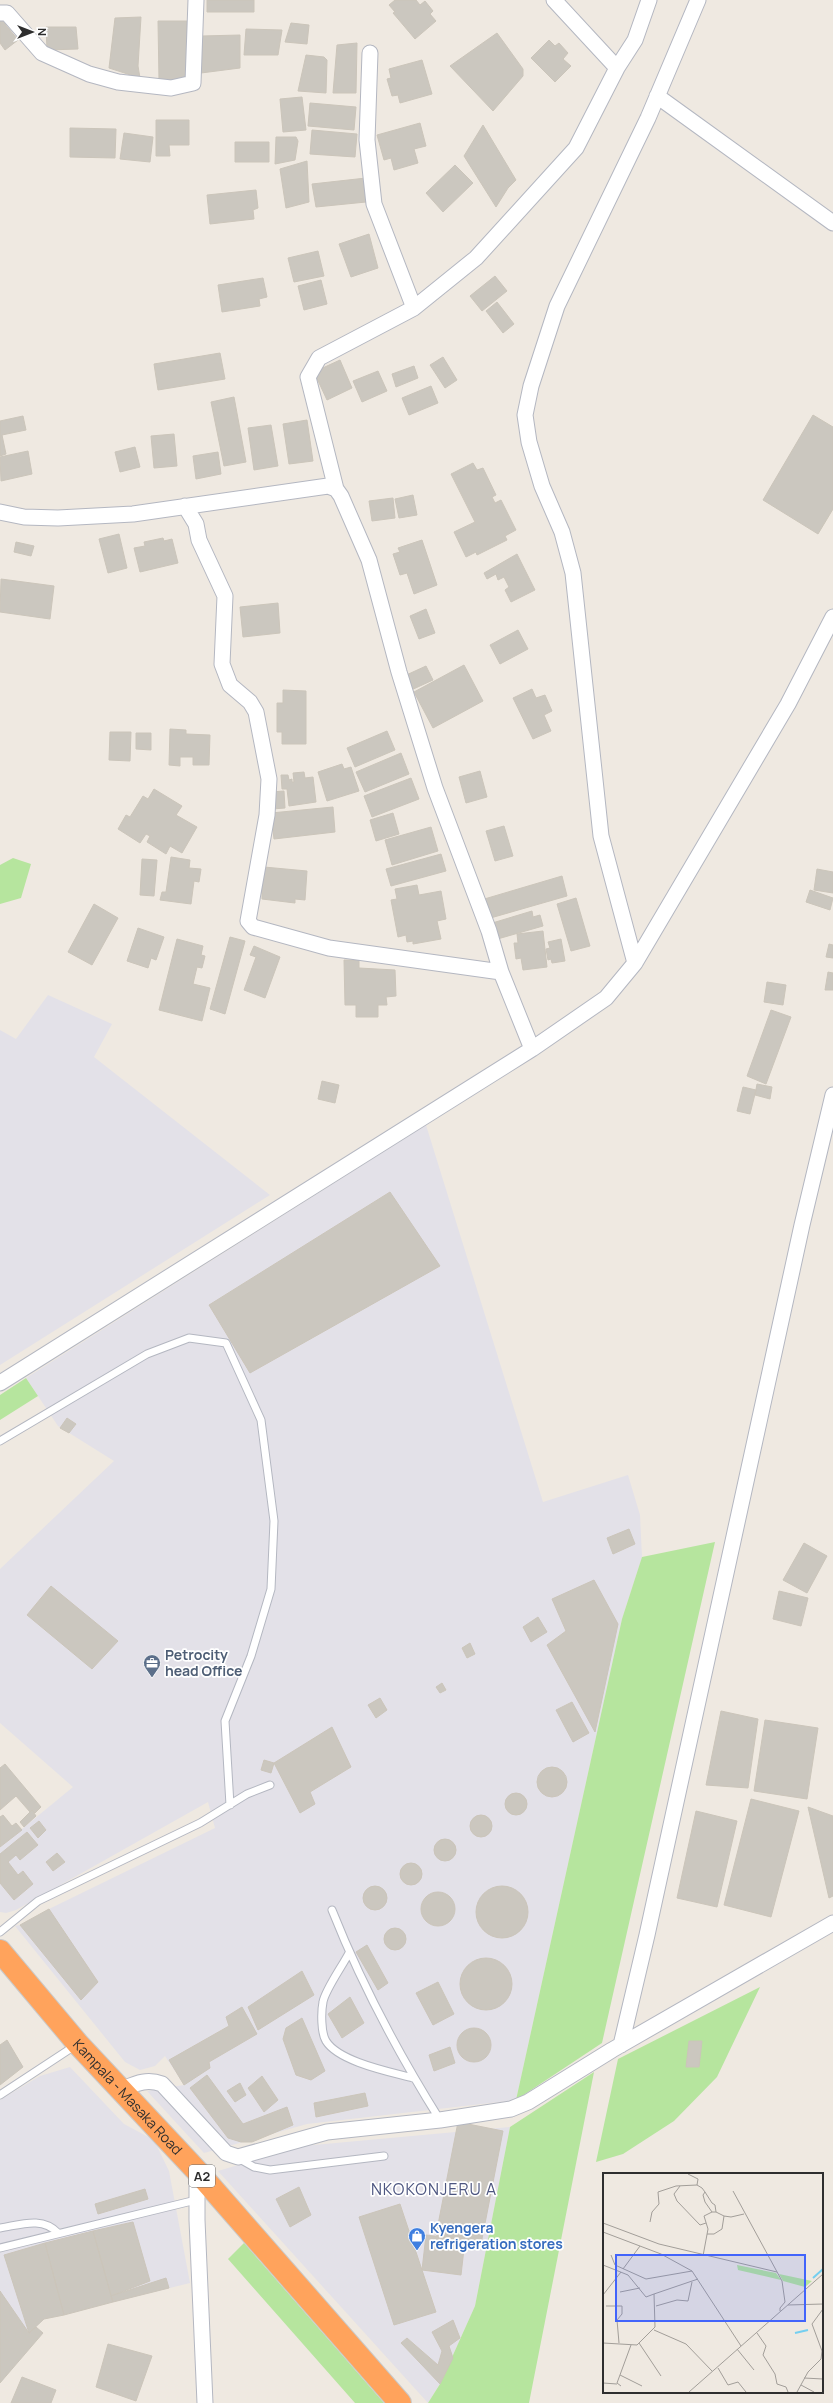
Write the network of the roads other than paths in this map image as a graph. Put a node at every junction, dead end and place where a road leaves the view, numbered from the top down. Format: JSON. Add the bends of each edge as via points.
{"nodes":[{"id":1,"x":196,"y":0,"type":"edge"},
{"id":2,"x":554,"y":0,"type":"edge"},
{"id":3,"x":649,"y":0,"type":"edge"},
{"id":4,"x":698,"y":0,"type":"edge"},
{"id":5,"x":0,"y":13,"type":"edge"},
{"id":6,"x":370,"y":53,"type":"dead end"},
{"id":7,"x":617,"y":68,"type":"junction"},
{"id":8,"x":657,"y":96,"type":"junction"},
{"id":9,"x":833,"y":222,"type":"edge"},
{"id":10,"x":414,"y":308,"type":"junction"},
{"id":11,"x":336,"y":489,"type":"junction"},
{"id":12,"x":185,"y":506,"type":"junction"},
{"id":13,"x":0,"y":512,"type":"edge"},
{"id":14,"x":833,"y":617,"type":"edge"},
{"id":15,"x":635,"y":963,"type":"junction"},
{"id":16,"x":501,"y":972,"type":"junction"},
{"id":17,"x":532,"y":1049,"type":"junction"},
{"id":18,"x":833,"y":1095,"type":"edge"},
{"id":19,"x":831,"y":1112,"type":"edge"},
{"id":20,"x":0,"y":1383,"type":"edge"},
{"id":21,"x":0,"y":1441,"type":"edge"},
{"id":22,"x":270,"y":1785,"type":"dead end"},
{"id":23,"x":230,"y":1805,"type":"junction"},
{"id":24,"x":332,"y":1910,"type":"dead end"},
{"id":25,"x":833,"y":1923,"type":"edge"},
{"id":26,"x":0,"y":1932,"type":"edge"},
{"id":27,"x":0,"y":1951,"type":"edge"},
{"id":28,"x":349,"y":1953,"type":"junction"},
{"id":29,"x":78,"y":2044,"type":"junction"},
{"id":30,"x":621,"y":2044,"type":"junction"},
{"id":31,"x":413,"y":2078,"type":"junction"},
{"id":32,"x":120,"y":2090,"type":"junction"},
{"id":33,"x":0,"y":2096,"type":"edge"},
{"id":34,"x":440,"y":2120,"type":"junction"},
{"id":35,"x":384,"y":2156,"type":"dead end"},
{"id":36,"x":238,"y":2157,"type":"junction"},
{"id":37,"x":198,"y":2171,"type":"junction"},
{"id":38,"x":196,"y":2200,"type":"junction"},
{"id":39,"x":0,"y":2228,"type":"edge"},
{"id":40,"x":58,"y":2233,"type":"junction"},
{"id":41,"x":0,"y":2248,"type":"edge"},
{"id":42,"x":205,"y":2403,"type":"edge"},
{"id":43,"x":400,"y":2403,"type":"edge"}],
"edges":[{"from":1,"to":5,"type":"street","via":[[194,83],[170,88],[118,82],[89,74],[42,53],[7,13]]},
{"from":2,"to":7,"type":"street"},
{"from":3,"to":7,"type":"street","via":[[635,40]]},
{"from":4,"to":8,"type":"street"},
{"from":6,"to":10,"type":"street","via":[[367,140],[374,204]]},
{"from":7,"to":10,"type":"street","via":[[576,148],[476,258]]},
{"from":8,"to":9,"type":"street"},
{"from":8,"to":15,"type":"street","via":[[557,306],[531,386],[525,415],[542,486],[562,532],[573,573],[601,836]]},
{"from":10,"to":11,"type":"street","via":[[320,358],[308,377]]},
{"from":11,"to":12,"type":"street","via":[[328,486]]},
{"from":11,"to":16,"type":"street","via":[[346,505],[369,560],[399,672],[435,788],[489,931]]},
{"from":12,"to":13,"type":"street","via":[[133,514],[58,518],[24,518]]},
{"from":12,"to":16,"type":"street","via":[[196,524],[199,540],[225,596],[222,664],[224,675],[230,685],[250,702],[256,712],[269,779],[268,815],[248,921],[253,926],[329,948]]},
{"from":14,"to":15,"type":"street","via":[[788,704]]},
{"from":15,"to":17,"type":"street","via":[[606,998]]},
{"from":16,"to":17,"type":"street"},
{"from":17,"to":20,"type":"street"},
{"from":18,"to":19,"type":"street"},
{"from":19,"to":30,"type":"street","via":[[802,1225]]},
{"from":21,"to":23,"type":"lane","via":[[147,1354],[189,1338],[226,1343],[261,1420],[274,1521],[271,1589],[251,1656],[225,1721]]},
{"from":22,"to":23,"type":"lane","via":[[247,1794]]},
{"from":23,"to":26,"type":"lane","via":[[200,1823],[38,1901]]},
{"from":24,"to":28,"type":"lane"},
{"from":25,"to":30,"type":"street"},
{"from":27,"to":29,"type":"highway","name":"Kampala - Masaka Road","number":"A2"},
{"from":28,"to":31,"type":"lane"},
{"from":28,"to":31,"type":"lane","via":[[323,2001],[326,2041],[337,2052],[350,2058]]},
{"from":29,"to":32,"type":"highway","name":"Kampala - Masaka Road","number":"A2"},
{"from":29,"to":33,"type":"lane"},
{"from":30,"to":34,"type":"street","via":[[528,2102],[511,2109]]},
{"from":31,"to":34,"type":"lane"},
{"from":32,"to":36,"type":"street","via":[[140,2081],[151,2080],[162,2084],[226,2153]]},
{"from":32,"to":37,"type":"highway","name":"Kampala - Masaka Road","number":"A2"},
{"from":34,"to":36,"type":"street","via":[[327,2132]]},
{"from":35,"to":36,"type":"lane","via":[[270,2170],[254,2167]]},
{"from":37,"to":38,"type":"street"},
{"from":37,"to":43,"type":"highway","name":"Kampala - Masaka Road","number":"A2"},
{"from":38,"to":40,"type":"lane"},
{"from":38,"to":42,"type":"street"},
{"from":39,"to":40,"type":"lane","via":[[35,2222],[46,2224]]},
{"from":40,"to":41,"type":"lane"}]}
